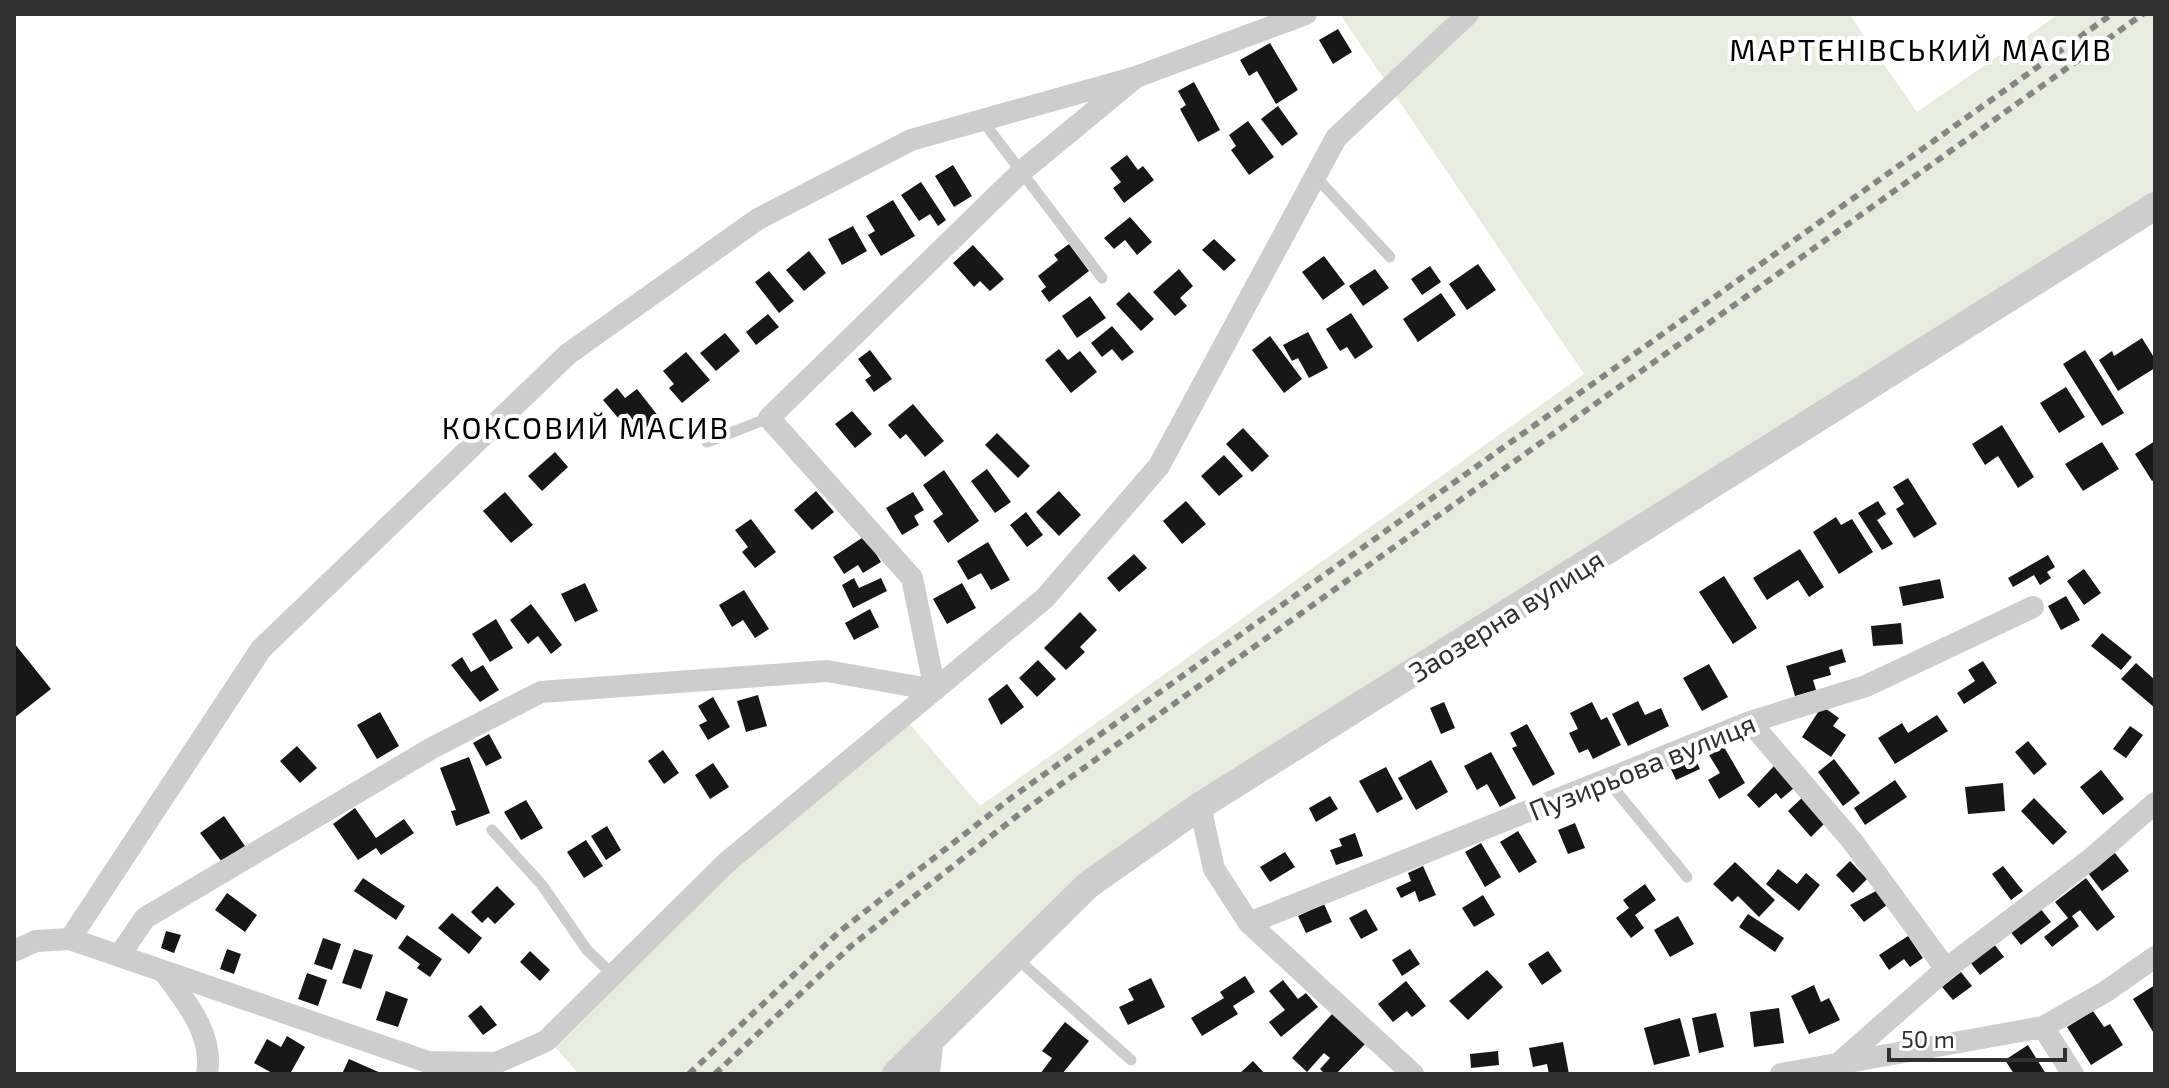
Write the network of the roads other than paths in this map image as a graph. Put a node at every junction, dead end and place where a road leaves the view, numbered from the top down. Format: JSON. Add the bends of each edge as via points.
{"nodes":[{"id":1,"x":1306,"y":14,"type":"edge"},
{"id":2,"x":1468,"y":14,"type":"edge"},
{"id":3,"x":1136,"y":77,"type":"junction"},
{"id":4,"x":982,"y":120,"type":"junction"},
{"id":5,"x":1021,"y":172,"type":"junction"},
{"id":6,"x":1315,"y":176,"type":"junction"},
{"id":7,"x":2155,"y":206,"type":"edge"},
{"id":8,"x":1390,"y":257,"type":"dead end"},
{"id":9,"x":1102,"y":278,"type":"dead end"},
{"id":10,"x":769,"y":418,"type":"junction"},
{"id":11,"x":707,"y":442,"type":"dead end"},
{"id":12,"x":2033,"y":607,"type":"dead end"},
{"id":13,"x":935,"y":690,"type":"junction"},
{"id":14,"x":1750,"y":722,"type":"junction"},
{"id":15,"x":1606,"y":779,"type":"junction"},
{"id":16,"x":2155,"y":803,"type":"edge"},
{"id":17,"x":1200,"y":806,"type":"junction"},
{"id":18,"x":492,"y":830,"type":"dead end"},
{"id":19,"x":1687,"y":877,"type":"dead end"},
{"id":20,"x":1249,"y":923,"type":"junction"},
{"id":21,"x":70,"y":939,"type":"junction"},
{"id":22,"x":14,"y":951,"type":"edge"},
{"id":23,"x":1013,"y":955,"type":"junction"},
{"id":24,"x":119,"y":956,"type":"junction"},
{"id":25,"x":2155,"y":957,"type":"edge"},
{"id":26,"x":1946,"y":969,"type":"junction"},
{"id":27,"x":164,"y":972,"type":"junction"},
{"id":28,"x":613,"y":975,"type":"junction"},
{"id":29,"x":2043,"y":1027,"type":"junction"},
{"id":30,"x":933,"y":1035,"type":"junction"},
{"id":31,"x":1131,"y":1060,"type":"dead end"},
{"id":32,"x":1839,"y":1063,"type":"junction"},
{"id":33,"x":207,"y":1074,"type":"edge"},
{"id":34,"x":896,"y":1074,"type":"edge"},
{"id":35,"x":929,"y":1074,"type":"edge"},
{"id":36,"x":1413,"y":1074,"type":"edge"},
{"id":37,"x":1781,"y":1074,"type":"edge"},
{"id":38,"x":2073,"y":1074,"type":"edge"}],
"edges":[{"from":1,"to":3,"type":"street"},
{"from":2,"to":6,"type":"street","via":[[1336,138]]},
{"from":3,"to":4,"type":"street"},
{"from":3,"to":5,"type":"street"},
{"from":4,"to":5,"type":"lane"},
{"from":4,"to":21,"type":"street","via":[[911,140],[758,219],[568,354],[261,649]]},
{"from":5,"to":9,"type":"lane"},
{"from":5,"to":10,"type":"street"},
{"from":6,"to":8,"type":"lane"},
{"from":6,"to":13,"type":"street","via":[[1159,466],[1045,598]]},
{"from":7,"to":17,"type":"street","name":"Заозерна вулиця"},
{"from":10,"to":11,"type":"lane"},
{"from":10,"to":13,"type":"street","via":[[912,578]]},
{"from":12,"to":14,"type":"street","name":"Пузирьова вулиця","via":[[1866,686]]},
{"from":13,"to":24,"type":"street","via":[[827,671],[541,692],[432,748],[145,918]]},
{"from":13,"to":28,"type":"street","via":[[726,863]]},
{"from":14,"to":15,"type":"street","name":"Пузирьова вулиця"},
{"from":14,"to":26,"type":"street","via":[[1853,842]]},
{"from":15,"to":19,"type":"lane"},
{"from":15,"to":20,"type":"street","name":"Пузирьова вулиця"},
{"from":16,"to":26,"type":"street"},
{"from":17,"to":20,"type":"street","via":[[1214,869]]},
{"from":17,"to":23,"type":"street","name":"Заозерна вулиця","via":[[1088,885]]},
{"from":18,"to":28,"type":"lane"},
{"from":20,"to":36,"type":"street"},
{"from":21,"to":22,"type":"street","via":[[36,941]]},
{"from":21,"to":24,"type":"street"},
{"from":23,"to":30,"type":"street","name":"Заозерна вулиця"},
{"from":23,"to":31,"type":"lane"},
{"from":24,"to":27,"type":"street"},
{"from":25,"to":29,"type":"street"},
{"from":26,"to":32,"type":"street"},
{"from":27,"to":28,"type":"street","via":[[428,1062],[496,1063],[546,1041]]},
{"from":27,"to":33,"type":"street","via":[[199,1020],[210,1059]]},
{"from":29,"to":32,"type":"street"},
{"from":29,"to":38,"type":"street"},
{"from":30,"to":34,"type":"street","name":"Заозерна вулиця"},
{"from":30,"to":35,"type":"street"},
{"from":32,"to":37,"type":"street"}]}
